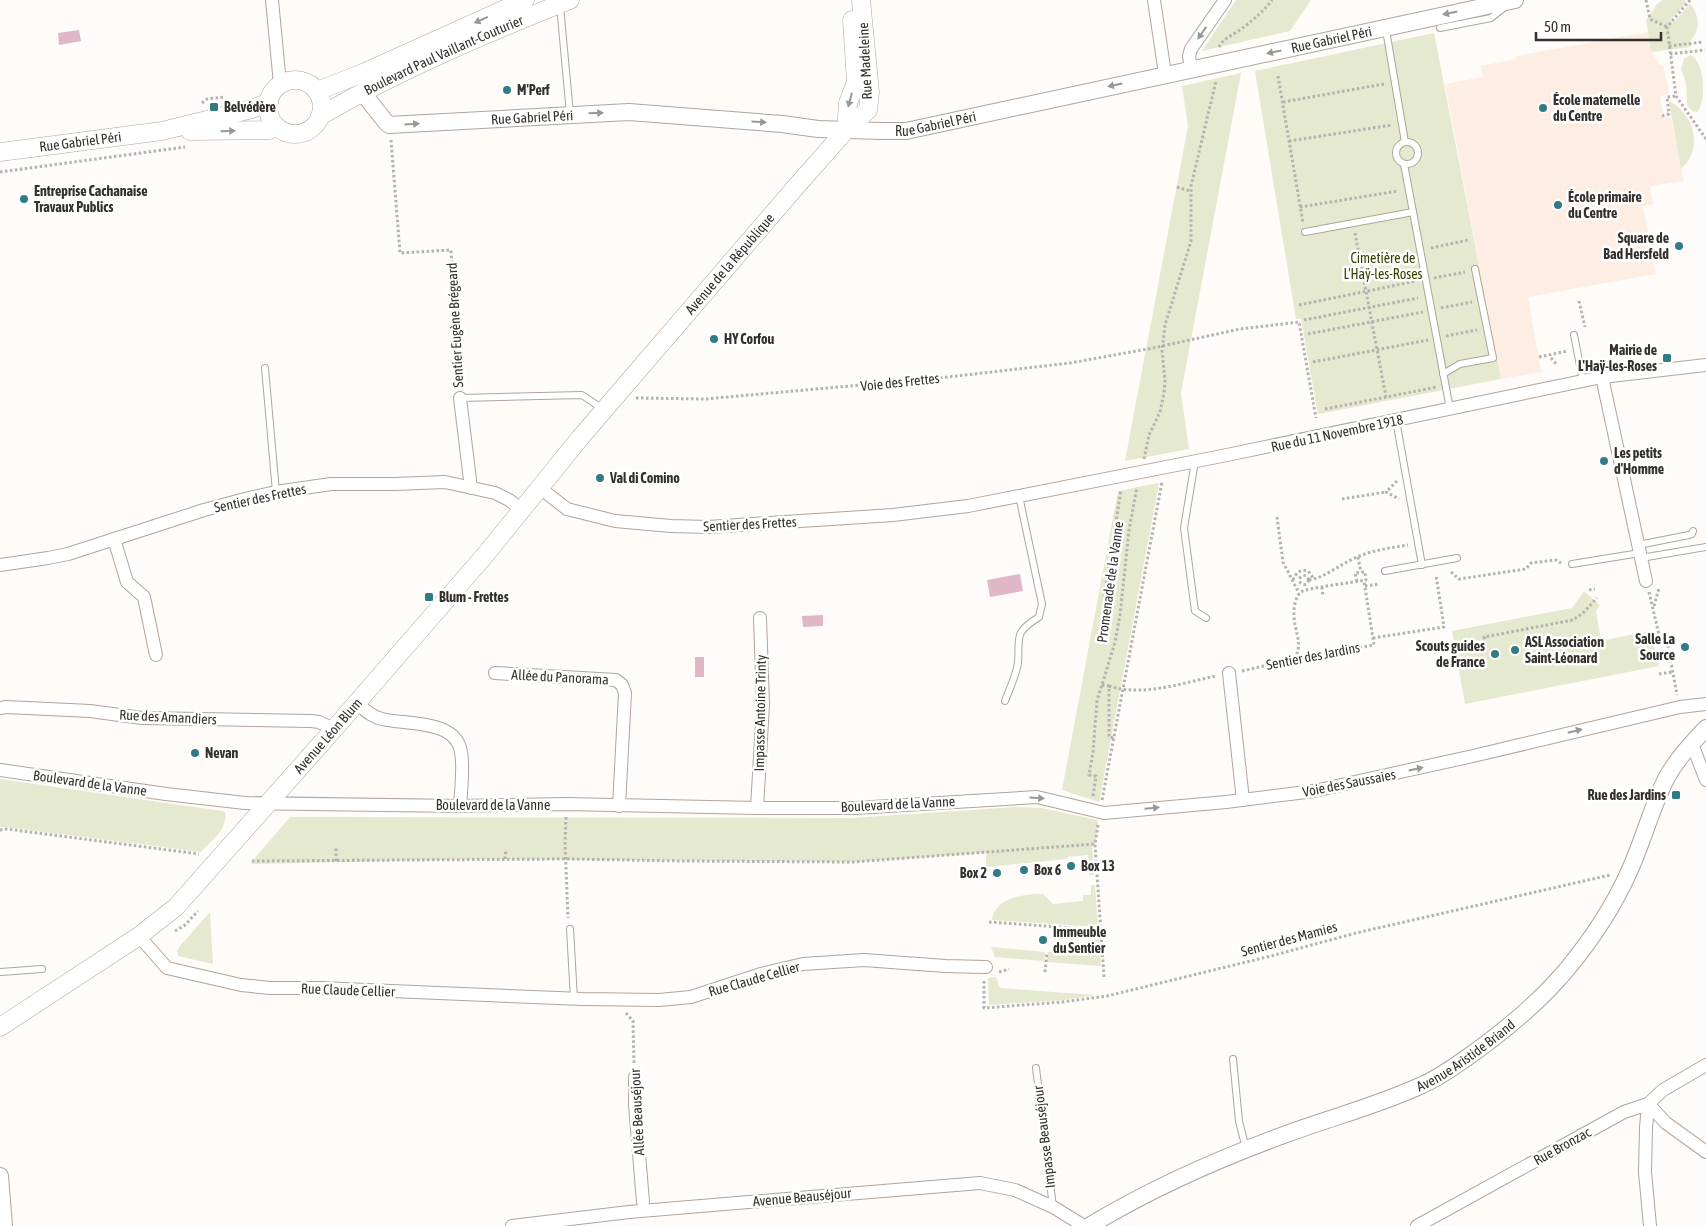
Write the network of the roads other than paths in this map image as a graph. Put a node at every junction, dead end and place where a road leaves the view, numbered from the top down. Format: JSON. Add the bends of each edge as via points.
{"nodes":[{"id":1,"x":272,"y":0,"type":"edge"},
{"id":2,"x":526,"y":0,"type":"edge"},
{"id":3,"x":850,"y":0,"type":"edge"},
{"id":4,"x":861,"y":0,"type":"edge"},
{"id":5,"x":1154,"y":0,"type":"edge"},
{"id":6,"x":1225,"y":0,"type":"edge"},
{"id":7,"x":1514,"y":0,"type":"edge"},
{"id":8,"x":565,"y":2,"type":"edge"},
{"id":9,"x":1385,"y":27,"type":"junction"},
{"id":10,"x":1440,"y":28,"type":"dead end"},
{"id":11,"x":1192,"y":70,"type":"junction"},
{"id":12,"x":1165,"y":74,"type":"junction"},
{"id":13,"x":280,"y":84,"type":"junction"},
{"id":14,"x":317,"y":91,"type":"junction"},
{"id":15,"x":362,"y":92,"type":"junction"},
{"id":16,"x":269,"y":102,"type":"junction"},
{"id":17,"x":570,"y":114,"type":"junction"},
{"id":18,"x":320,"y":116,"type":"junction"},
{"id":19,"x":277,"y":127,"type":"junction"},
{"id":20,"x":846,"y":130,"type":"junction"},
{"id":21,"x":162,"y":131,"type":"junction"},
{"id":22,"x":1405,"y":142,"type":"junction"},
{"id":23,"x":0,"y":152,"type":"edge"},
{"id":24,"x":1404,"y":164,"type":"junction"},
{"id":25,"x":1413,"y":212,"type":"junction"},
{"id":26,"x":1305,"y":232,"type":"road end"},
{"id":27,"x":1475,"y":270,"type":"road end"},
{"id":28,"x":1574,"y":335,"type":"dead end"},
{"id":29,"x":1706,"y":365,"type":"edge"},
{"id":30,"x":265,"y":368,"type":"dead end"},
{"id":31,"x":1443,"y":374,"type":"junction"},
{"id":32,"x":1602,"y":377,"type":"junction"},
{"id":33,"x":1582,"y":381,"type":"junction"},
{"id":34,"x":460,"y":398,"type":"joint"},
{"id":35,"x":610,"y":404,"type":"junction"},
{"id":36,"x":1450,"y":409,"type":"junction"},
{"id":37,"x":1396,"y":420,"type":"junction"},
{"id":38,"x":1195,"y":461,"type":"junction"},
{"id":39,"x":471,"y":488,"type":"junction"},
{"id":40,"x":540,"y":488,"type":"junction"},
{"id":41,"x":276,"y":492,"type":"junction"},
{"id":42,"x":1019,"y":496,"type":"junction"},
{"id":43,"x":968,"y":506,"type":"joint"},
{"id":44,"x":522,"y":510,"type":"junction"},
{"id":45,"x":1693,"y":531,"type":"dead end"},
{"id":46,"x":114,"y":539,"type":"junction"},
{"id":47,"x":1706,"y":547,"type":"edge"},
{"id":48,"x":1640,"y":552,"type":"junction"},
{"id":49,"x":1457,"y":558,"type":"dead end"},
{"id":50,"x":1422,"y":564,"type":"junction"},
{"id":51,"x":0,"y":565,"type":"edge"},
{"id":52,"x":1570,"y":566,"type":"road end"},
{"id":53,"x":1385,"y":571,"type":"dead end"},
{"id":54,"x":1646,"y":581,"type":"dead end"},
{"id":55,"x":760,"y":618,"type":"dead end"},
{"id":56,"x":1206,"y":618,"type":"dead end"},
{"id":57,"x":156,"y":654,"type":"dead end"},
{"id":58,"x":495,"y":673,"type":"dead end"},
{"id":59,"x":1229,"y":673,"type":"road end"},
{"id":60,"x":1005,"y":702,"type":"dead end"},
{"id":61,"x":356,"y":703,"type":"junction"},
{"id":62,"x":1706,"y":704,"type":"edge"},
{"id":63,"x":0,"y":708,"type":"edge"},
{"id":64,"x":1706,"y":728,"type":"edge"},
{"id":65,"x":334,"y":729,"type":"junction"},
{"id":66,"x":1692,"y":744,"type":"junction"},
{"id":67,"x":0,"y":770,"type":"edge"},
{"id":68,"x":1706,"y":780,"type":"edge"},
{"id":69,"x":988,"y":799,"type":"joint"},
{"id":70,"x":1243,"y":800,"type":"junction"},
{"id":71,"x":268,"y":804,"type":"junction"},
{"id":72,"x":460,"y":806,"type":"junction"},
{"id":73,"x":620,"y":806,"type":"junction"},
{"id":74,"x":757,"y":808,"type":"junction"},
{"id":75,"x":570,"y":929,"type":"road end"},
{"id":76,"x":139,"y":936,"type":"junction"},
{"id":77,"x":42,"y":970,"type":"dead end"},
{"id":78,"x":985,"y":971,"type":"road end"},
{"id":79,"x":0,"y":972,"type":"edge"},
{"id":80,"x":574,"y":999,"type":"junction"},
{"id":81,"x":0,"y":1028,"type":"edge"},
{"id":82,"x":1233,"y":1059,"type":"dead end"},
{"id":83,"x":1706,"y":1065,"type":"edge"},
{"id":84,"x":1036,"y":1068,"type":"dead end"},
{"id":85,"x":635,"y":1077,"type":"road end"},
{"id":86,"x":1648,"y":1104,"type":"junction"},
{"id":87,"x":1247,"y":1150,"type":"junction"},
{"id":88,"x":1706,"y":1152,"type":"edge"},
{"id":89,"x":0,"y":1176,"type":"edge"},
{"id":90,"x":643,"y":1202,"type":"dead end"},
{"id":91,"x":1053,"y":1207,"type":"junction"},
{"id":92,"x":4,"y":1226,"type":"edge"},
{"id":93,"x":512,"y":1226,"type":"edge"},
{"id":94,"x":1084,"y":1226,"type":"edge"},
{"id":95,"x":1089,"y":1226,"type":"edge"},
{"id":96,"x":1417,"y":1226,"type":"edge"},
{"id":97,"x":1650,"y":1226,"type":"edge"}],
"edges":[{"from":1,"to":13,"type":"street"},
{"from":2,"to":14,"type":"main road","name":"Boulevard Paul Vaillant-Couturier","one_way":true},
{"from":3,"to":20,"type":"main road","name":"Rue Madeleine","one_way":true,"via":[[856,82],[848,103]]},
{"from":4,"to":20,"type":"main road","name":"Rue Madeleine","via":[[870,92],[868,110]]},
{"from":5,"to":12,"type":"street"},
{"from":6,"to":11,"type":"street","one_way":true,"via":[[1190,49]]},
{"from":7,"to":9,"type":"street","name":"Rue Gabriel Péri","one_way":true},
{"from":7,"to":10,"type":"lane","via":[[1492,18]]},
{"from":8,"to":15,"type":"main road","name":"Boulevard Paul Vaillant-Couturier"},
{"from":8,"to":17,"type":"lane"},
{"from":9,"to":11,"type":"street","name":"Rue Gabriel Péri","one_way":true},
{"from":9,"to":22,"type":"lane"},
{"from":11,"to":12,"type":"street","name":"Rue Gabriel Péri"},
{"from":12,"to":20,"type":"street","name":"Rue Gabriel Péri","one_way":true,"via":[[906,131]]},
{"from":13,"to":14,"type":"main road","via":[[302,81]]},
{"from":13,"to":16,"type":"main road"},
{"from":14,"to":18,"type":"main road","via":[[322,107]]},
{"from":15,"to":17,"type":"street","name":"Rue Gabriel Péri","one_way":true,"via":[[389,125]]},
{"from":15,"to":18,"type":"main road","name":"Boulevard Paul Vaillant-Couturier"},
{"from":16,"to":19,"type":"main road","via":[[269,112]]},
{"from":16,"to":21,"type":"main road","name":"Rue Gabriel Péri"},
{"from":17,"to":20,"type":"street","name":"Rue Gabriel Péri","one_way":true,"via":[[629,112]]},
{"from":18,"to":19,"type":"main road","via":[[309,130],[299,134]]},
{"from":21,"to":19,"type":"main road","name":"Rue Gabriel Péri","one_way":true,"via":[[268,130]]},
{"from":20,"to":35,"type":"main road","name":"Avenue de la République"},
{"from":21,"to":23,"type":"main road","name":"Rue Gabriel Péri"},
{"from":22,"to":24,"type":"lane","via":[[1397,147],[1396,153]]},
{"from":22,"to":24,"type":"lane","via":[[1414,144],[1418,154],[1414,162]]},
{"from":24,"to":25,"type":"lane"},
{"from":25,"to":26,"type":"lane"},
{"from":25,"to":31,"type":"lane"},
{"from":27,"to":31,"type":"lane","via":[[1493,358],[1460,364]]},
{"from":28,"to":33,"type":"lane"},
{"from":29,"to":32,"type":"street","name":"Rue du 11 Novembre 1918"},
{"from":30,"to":41,"type":"lane"},
{"from":31,"to":36,"type":"lane"},
{"from":32,"to":33,"type":"street","name":"Rue du 11 Novembre 1918"},
{"from":32,"to":48,"type":"street"},
{"from":33,"to":36,"type":"street","name":"Rue du 11 Novembre 1918"},
{"from":34,"to":35,"type":"lane","via":[[582,395]]},
{"from":34,"to":39,"type":"street","name":"Sentier Eugène Brégeard"},
{"from":35,"to":40,"type":"main road","name":"Avenue Léon Blum"},
{"from":36,"to":37,"type":"street","name":"Rue du 11 Novembre 1918"},
{"from":37,"to":38,"type":"street","name":"Rue du 11 Novembre 1918"},
{"from":37,"to":50,"type":"lane"},
{"from":38,"to":42,"type":"street","name":"Rue du 11 Novembre 1918"},
{"from":38,"to":56,"type":"lane","via":[[1185,533],[1195,611]]},
{"from":39,"to":41,"type":"street","name":"Sentier des Frettes","via":[[445,482],[331,484]]},
{"from":39,"to":44,"type":"street","name":"Sentier des Frettes","via":[[510,500]]},
{"from":40,"to":43,"type":"street","name":"Sentier des Frettes","via":[[567,509],[615,521],[671,526],[718,527],[893,515]]},
{"from":40,"to":44,"type":"main road","name":"Avenue Léon Blum"},
{"from":41,"to":46,"type":"street","name":"Sentier des Frettes","via":[[204,510]]},
{"from":42,"to":43,"type":"street","name":"Rue du 11 Novembre 1918"},
{"from":42,"to":60,"type":"lane","via":[[1042,604],[1039,617],[1023,627],[1017,644],[1018,665]]},
{"from":44,"to":61,"type":"main road","name":"Avenue Léon Blum"},
{"from":45,"to":48,"type":"lane","via":[[1689,536]]},
{"from":46,"to":51,"type":"street","name":"Sentier des Frettes","via":[[54,557]]},
{"from":46,"to":57,"type":"street","via":[[126,582],[144,598]]},
{"from":47,"to":48,"type":"lane"},
{"from":48,"to":52,"type":"lane"},
{"from":48,"to":54,"type":"street"},
{"from":49,"to":50,"type":"lane"},
{"from":50,"to":53,"type":"lane"},
{"from":55,"to":74,"type":"street","name":"Impasse Antoine Trinty","via":[[763,705]]},
{"from":58,"to":73,"type":"street","name":"Allée du Panorama","via":[[616,680],[622,685],[625,693]]},
{"from":59,"to":70,"type":"street"},
{"from":61,"to":65,"type":"main road","name":"Avenue Léon Blum"},
{"from":61,"to":72,"type":"street","via":[[372,716],[438,727],[454,737],[461,752]]},
{"from":70,"to":62,"type":"street","name":"Voie des Saussaies","one_way":true,"via":[[1314,791],[1680,707]]},
{"from":63,"to":65,"type":"street","name":"Rue des Amandiers","via":[[90,711],[142,718],[311,721]]},
{"from":64,"to":66,"type":"street","name":"Avenue Aristide Briand"},
{"from":65,"to":71,"type":"main road","name":"Avenue Léon Blum"},
{"from":66,"to":68,"type":"street"},
{"from":66,"to":87,"type":"street","name":"Avenue Aristide Briand","via":[[1667,778],[1628,873],[1602,921],[1568,969],[1531,1007],[1487,1043],[1424,1085]]},
{"from":67,"to":71,"type":"street","name":"Boulevard de la Vanne","via":[[166,794]]},
{"from":69,"to":70,"type":"street","name":"Voie des Saussaies","one_way":true,"via":[[1037,797],[1095,807],[1104,813]]},
{"from":69,"to":74,"type":"street","name":"Boulevard de la Vanne","via":[[855,808]]},
{"from":71,"to":72,"type":"street","name":"Boulevard de la Vanne"},
{"from":71,"to":76,"type":"main road","name":"Avenue Léon Blum","via":[[176,907]]},
{"from":72,"to":73,"type":"street","name":"Boulevard de la Vanne"},
{"from":73,"to":74,"type":"street","name":"Boulevard de la Vanne"},
{"from":75,"to":80,"type":"lane"},
{"from":76,"to":80,"type":"street","name":"Rue Claude Cellier","via":[[167,968],[253,987]]},
{"from":76,"to":81,"type":"main road","name":"Avenue Léon Blum"},
{"from":77,"to":79,"type":"lane"},
{"from":78,"to":80,"type":"street","name":"Rue Claude Cellier","via":[[845,961],[795,965],[683,998]]},
{"from":82,"to":87,"type":"lane","via":[[1239,1121]]},
{"from":83,"to":86,"type":"street","name":"Rue Bronzac","via":[[1663,1090]]},
{"from":84,"to":91,"type":"lane","name":"Impasse Beauséjour"},
{"from":85,"to":90,"type":"street","name":"Allée Beauséjour"},
{"from":86,"to":88,"type":"street","via":[[1666,1123]]},
{"from":86,"to":96,"type":"street","name":"Rue Bronzac","via":[[1624,1112]]},
{"from":86,"to":97,"type":"street","via":[[1645,1172]]},
{"from":87,"to":95,"type":"street","name":"Avenue Aristide Briand","via":[[1201,1168]]},
{"from":89,"to":92,"type":"street"},
{"from":91,"to":93,"type":"street","name":"Avenue Beauséjour","via":[[1015,1190],[980,1183],[630,1212]]},
{"from":91,"to":94,"type":"street","name":"Avenue Beauséjour"}]}
